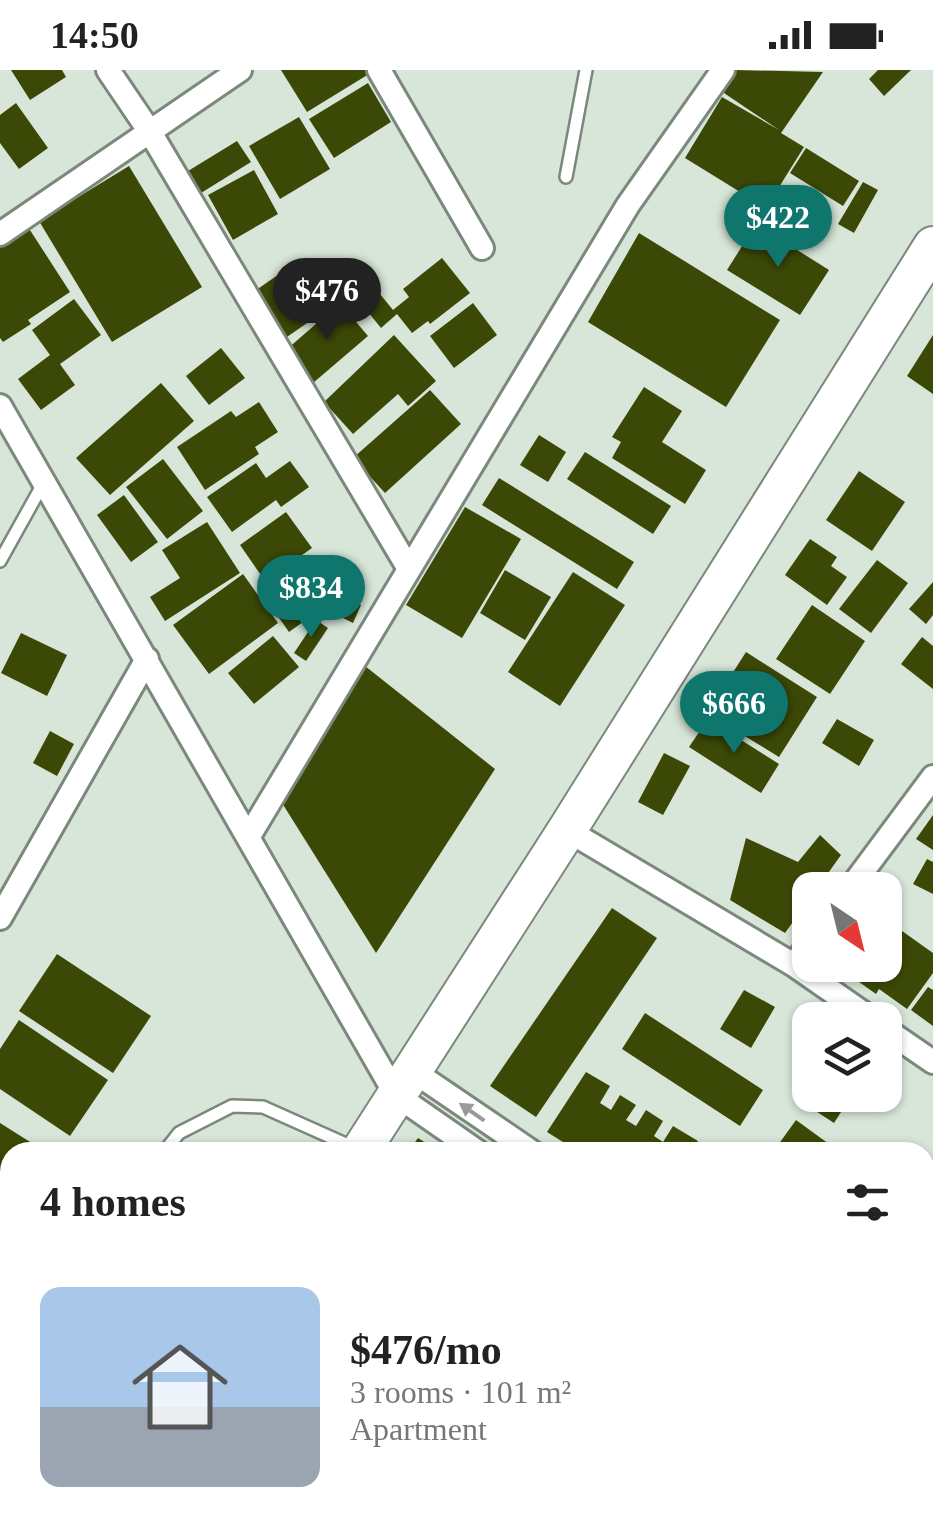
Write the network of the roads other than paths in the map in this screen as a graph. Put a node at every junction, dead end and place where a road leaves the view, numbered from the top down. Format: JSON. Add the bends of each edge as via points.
{"nodes":[{"id":1,"x":108,"y":70,"type":"edge"},
{"id":2,"x":240,"y":70,"type":"edge"},
{"id":3,"x":379,"y":70,"type":"edge"},
{"id":4,"x":586,"y":70,"type":"edge"},
{"id":5,"x":723,"y":70,"type":"edge"},
{"id":6,"x":150,"y":132,"type":"junction"},
{"id":7,"x":566,"y":177,"type":"dead end"},
{"id":8,"x":0,"y":234,"type":"edge"},
{"id":9,"x":933,"y":246,"type":"edge"},
{"id":10,"x":482,"y":248,"type":"dead end"},
{"id":11,"x":0,"y":406,"type":"edge"},
{"id":12,"x":44,"y":482,"type":"junction"},
{"id":13,"x":0,"y":562,"type":"edge"},
{"id":14,"x":410,"y":570,"type":"junction"},
{"id":15,"x":147,"y":660,"type":"junction"},
{"id":16,"x":933,"y":777,"type":"edge"},
{"id":17,"x":567,"y":830,"type":"junction"},
{"id":18,"x":249,"y":836,"type":"junction"},
{"id":19,"x":862,"y":872,"type":"edge"},
{"id":20,"x":0,"y":918,"type":"edge"},
{"id":21,"x":792,"y":964,"type":"edge"},
{"id":22,"x":818,"y":982,"type":"edge"},
{"id":23,"x":846,"y":1002,"type":"edge"},
{"id":24,"x":902,"y":1041,"type":"edge"},
{"id":25,"x":933,"y":1062,"type":"edge"},
{"id":26,"x":405,"y":1083,"type":"junction"},
{"id":27,"x":172,"y":1142,"type":"edge"},
{"id":28,"x":339,"y":1142,"type":"edge"},
{"id":29,"x":367,"y":1142,"type":"edge"},
{"id":30,"x":467,"y":1142,"type":"edge"},
{"id":31,"x":514,"y":1142,"type":"edge"}],
"edges":[{"from":1,"to":6,"type":"street"},
{"from":2,"to":6,"type":"street"},
{"from":3,"to":10,"type":"street"},
{"from":4,"to":7,"type":"lane"},
{"from":5,"to":14,"type":"street","via":[[628,205]]},
{"from":6,"to":8,"type":"street"},
{"from":6,"to":14,"type":"street"},
{"from":9,"to":17,"type":"highway"},
{"from":11,"to":12,"type":"street"},
{"from":12,"to":13,"type":"lane"},
{"from":12,"to":15,"type":"street"},
{"from":14,"to":18,"type":"street"},
{"from":15,"to":18,"type":"street"},
{"from":15,"to":20,"type":"street"},
{"from":16,"to":19,"type":"street"},
{"from":17,"to":21,"type":"street"},
{"from":17,"to":26,"type":"highway"},
{"from":18,"to":26,"type":"street"},
{"from":22,"to":23,"type":"street"},
{"from":24,"to":25,"type":"street"},
{"from":26,"to":29,"type":"highway"},
{"from":26,"to":30,"type":"street"},
{"from":31,"to":26,"type":"street","one_way":true},
{"from":27,"to":28,"type":"lane","via":[[232,1106],[263,1107]]}]}
